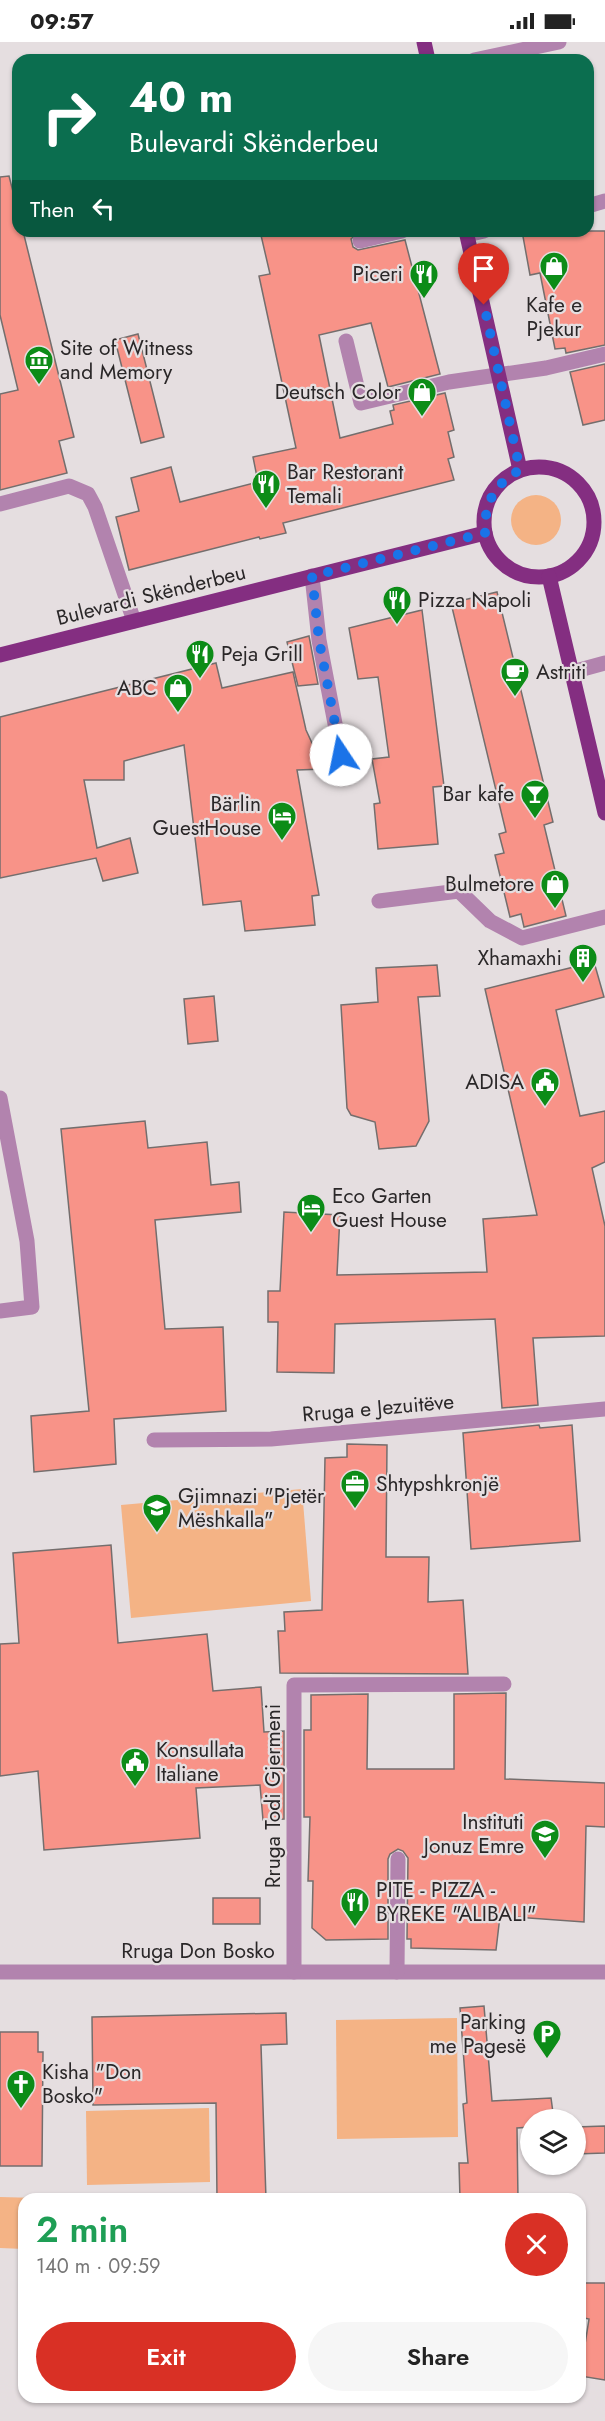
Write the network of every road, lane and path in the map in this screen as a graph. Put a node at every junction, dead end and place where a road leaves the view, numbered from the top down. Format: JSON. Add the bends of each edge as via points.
{"nodes":[{"id":1,"x":559,"y":42,"type":"edge"},
{"id":2,"x":502,"y":54,"type":"edge"},
{"id":3,"x":377,"y":237,"type":"edge"},
{"id":4,"x":468,"y":237,"type":"edge"},
{"id":5,"x":360,"y":241,"type":"dead end"},
{"id":6,"x":346,"y":341,"type":"dead end"},
{"id":7,"x":605,"y":354,"type":"edge"},
{"id":8,"x":500,"y":375,"type":"junction"},
{"id":9,"x":520,"y":470,"type":"junction"},
{"id":10,"x":0,"y":504,"type":"edge"},
{"id":11,"x":598,"y":504,"type":"edge"},
{"id":12,"x":485,"y":533,"type":"junction"},
{"id":13,"x":312,"y":576,"type":"junction"},
{"id":14,"x":549,"y":576,"type":"junction"},
{"id":15,"x":134,"y":621,"type":"junction"},
{"id":16,"x":0,"y":655,"type":"edge"},
{"id":17,"x":605,"y":663,"type":"edge"},
{"id":18,"x":573,"y":672,"type":"junction"},
{"id":19,"x":341,"y":755,"type":"dead end"},
{"id":20,"x":605,"y":813,"type":"edge"},
{"id":21,"x":379,"y":901,"type":"dead end"},
{"id":22,"x":605,"y":917,"type":"edge"},
{"id":23,"x":0,"y":1098,"type":"edge"},
{"id":24,"x":0,"y":1311,"type":"edge"},
{"id":25,"x":605,"y":1409,"type":"edge"},
{"id":26,"x":154,"y":1440,"type":"dead end"},
{"id":27,"x":504,"y":1684,"type":"dead end"},
{"id":28,"x":398,"y":1859,"type":"dead end"},
{"id":29,"x":0,"y":1972,"type":"edge"},
{"id":30,"x":294,"y":1972,"type":"junction"},
{"id":31,"x":397,"y":1972,"type":"junction"},
{"id":32,"x":605,"y":1972,"type":"edge"}],
"edges":[{"from":1,"to":2,"type":"street"},
{"from":3,"to":5,"type":"street"},
{"from":4,"to":8,"type":"main road"},
{"from":6,"to":8,"type":"street","via":[[361,403],[449,382]]},
{"from":7,"to":8,"type":"street"},
{"from":8,"to":9,"type":"main road"},
{"from":9,"to":11,"type":"main road","via":[[555,469],[571,477]]},
{"from":9,"to":12,"type":"main road","via":[[506,477],[492,495],[484,518]]},
{"from":10,"to":15,"type":"street","via":[[69,486],[88,494]]},
{"from":11,"to":14,"type":"main road","via":[[591,543],[581,558],[567,570]]},
{"from":12,"to":13,"type":"main road","name":"Bulevardi Skënderbeu"},
{"from":12,"to":14,"type":"main road","via":[[489,546],[508,568],[535,577]]},
{"from":13,"to":15,"type":"main road","name":"Bulevardi Skënderbeu"},
{"from":13,"to":19,"type":"street","via":[[319,640]]},
{"from":14,"to":18,"type":"main road"},
{"from":15,"to":16,"type":"main road","name":"Bulevardi Skënderbeu"},
{"from":17,"to":18,"type":"street"},
{"from":18,"to":20,"type":"main road"},
{"from":21,"to":22,"type":"street","via":[[459,891],[490,921],[522,938]]},
{"from":23,"to":24,"type":"street","via":[[27,1241],[32,1307]]},
{"from":25,"to":26,"type":"street","name":"Rruga e Jezuitëve","via":[[271,1438]]},
{"from":27,"to":30,"type":"street","name":"Rruga Todi Gjermeni","via":[[294,1684]]},
{"from":28,"to":31,"type":"street"},
{"from":29,"to":30,"type":"street","name":"Rruga Don Bosko"},
{"from":30,"to":31,"type":"street","name":"Rruga Don Bosko"},
{"from":31,"to":32,"type":"street","name":"Rruga Don Bosko"}]}
